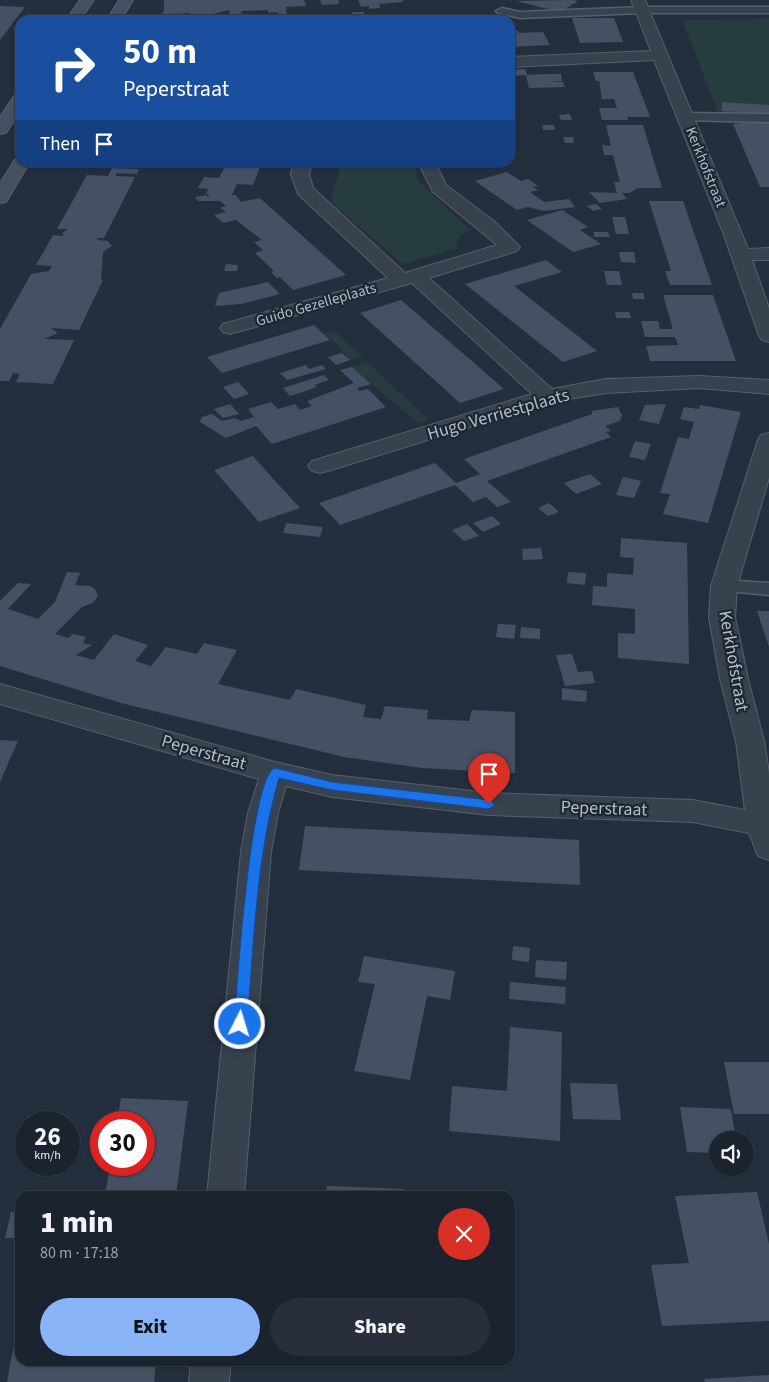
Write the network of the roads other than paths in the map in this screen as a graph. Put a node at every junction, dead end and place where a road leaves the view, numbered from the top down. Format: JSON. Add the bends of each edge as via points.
{"nodes":[{"id":1,"x":87,"y":0,"type":"edge"},
{"id":2,"x":126,"y":0,"type":"edge"},
{"id":3,"x":636,"y":3,"type":"edge"},
{"id":4,"x":769,"y":10,"type":"edge"},
{"id":5,"x":502,"y":11,"type":"dead end"},
{"id":6,"x":76,"y":15,"type":"edge"},
{"id":7,"x":117,"y":15,"type":"edge"},
{"id":8,"x":662,"y":56,"type":"junction"},
{"id":9,"x":515,"y":62,"type":"edge"},
{"id":10,"x":15,"y":106,"type":"edge"},
{"id":11,"x":686,"y":117,"type":"junction"},
{"id":12,"x":769,"y":118,"type":"edge"},
{"id":13,"x":0,"y":129,"type":"edge"},
{"id":14,"x":19,"y":167,"type":"edge"},
{"id":15,"x":302,"y":167,"type":"edge"},
{"id":16,"x":428,"y":167,"type":"edge"},
{"id":17,"x":0,"y":198,"type":"edge"},
{"id":18,"x":769,"y":254,"type":"edge"},
{"id":19,"x":740,"y":255,"type":"junction"},
{"id":20,"x":409,"y":278,"type":"junction"},
{"id":21,"x":230,"y":328,"type":"dead end"},
{"id":22,"x":769,"y":336,"type":"edge"},
{"id":23,"x":769,"y":387,"type":"edge"},
{"id":24,"x":547,"y":396,"type":"junction"},
{"id":25,"x":769,"y":440,"type":"edge"},
{"id":26,"x":320,"y":466,"type":"dead end"},
{"id":27,"x":724,"y":586,"type":"junction"},
{"id":28,"x":769,"y":589,"type":"edge"},
{"id":29,"x":0,"y":694,"type":"edge"},
{"id":30,"x":275,"y":773,"type":"junction"},
{"id":31,"x":767,"y":833,"type":"edge"},
{"id":32,"x":225,"y":1191,"type":"edge"},
{"id":33,"x":211,"y":1366,"type":"edge"},
{"id":34,"x":209,"y":1382,"type":"edge"}],
"edges":[{"from":1,"to":6,"type":"main road"},
{"from":2,"to":7,"type":"main road"},
{"from":3,"to":4,"type":"lane"},
{"from":3,"to":5,"type":"lane","via":[[520,16]]},
{"from":3,"to":8,"type":"street","name":"Kerkhofstraat"},
{"from":8,"to":9,"type":"street"},
{"from":8,"to":11,"type":"street","name":"Kerkhofstraat"},
{"from":10,"to":13,"type":"main road"},
{"from":11,"to":12,"type":"lane"},
{"from":11,"to":19,"type":"street","name":"Kerkhofstraat"},
{"from":14,"to":17,"type":"main road"},
{"from":15,"to":20,"type":"street","name":"Guido Gezelleplaats","via":[[304,190]]},
{"from":16,"to":20,"type":"street","name":"Guido Gezelleplaats","via":[[439,188],[510,247]]},
{"from":18,"to":19,"type":"street"},
{"from":19,"to":22,"type":"street","name":"Kerkhofstraat"},
{"from":20,"to":21,"type":"street","name":"Guido Gezelleplaats"},
{"from":20,"to":24,"type":"street"},
{"from":23,"to":24,"type":"street","name":"Hugo Verriestplaats","via":[[698,382],[645,384],[606,386]]},
{"from":24,"to":26,"type":"street","name":"Hugo Verriestplaats"},
{"from":25,"to":27,"type":"street","name":"Kerkhofstraat"},
{"from":27,"to":28,"type":"lane"},
{"from":27,"to":31,"type":"street","name":"Kerkhofstraat","via":[[722,617]]},
{"from":29,"to":30,"type":"street","name":"Peperstraat"},
{"from":30,"to":31,"type":"street","name":"Peperstraat","via":[[332,786],[489,804],[693,811]]},
{"from":30,"to":32,"type":"street","via":[[256,852]]},
{"from":33,"to":34,"type":"street"}]}
